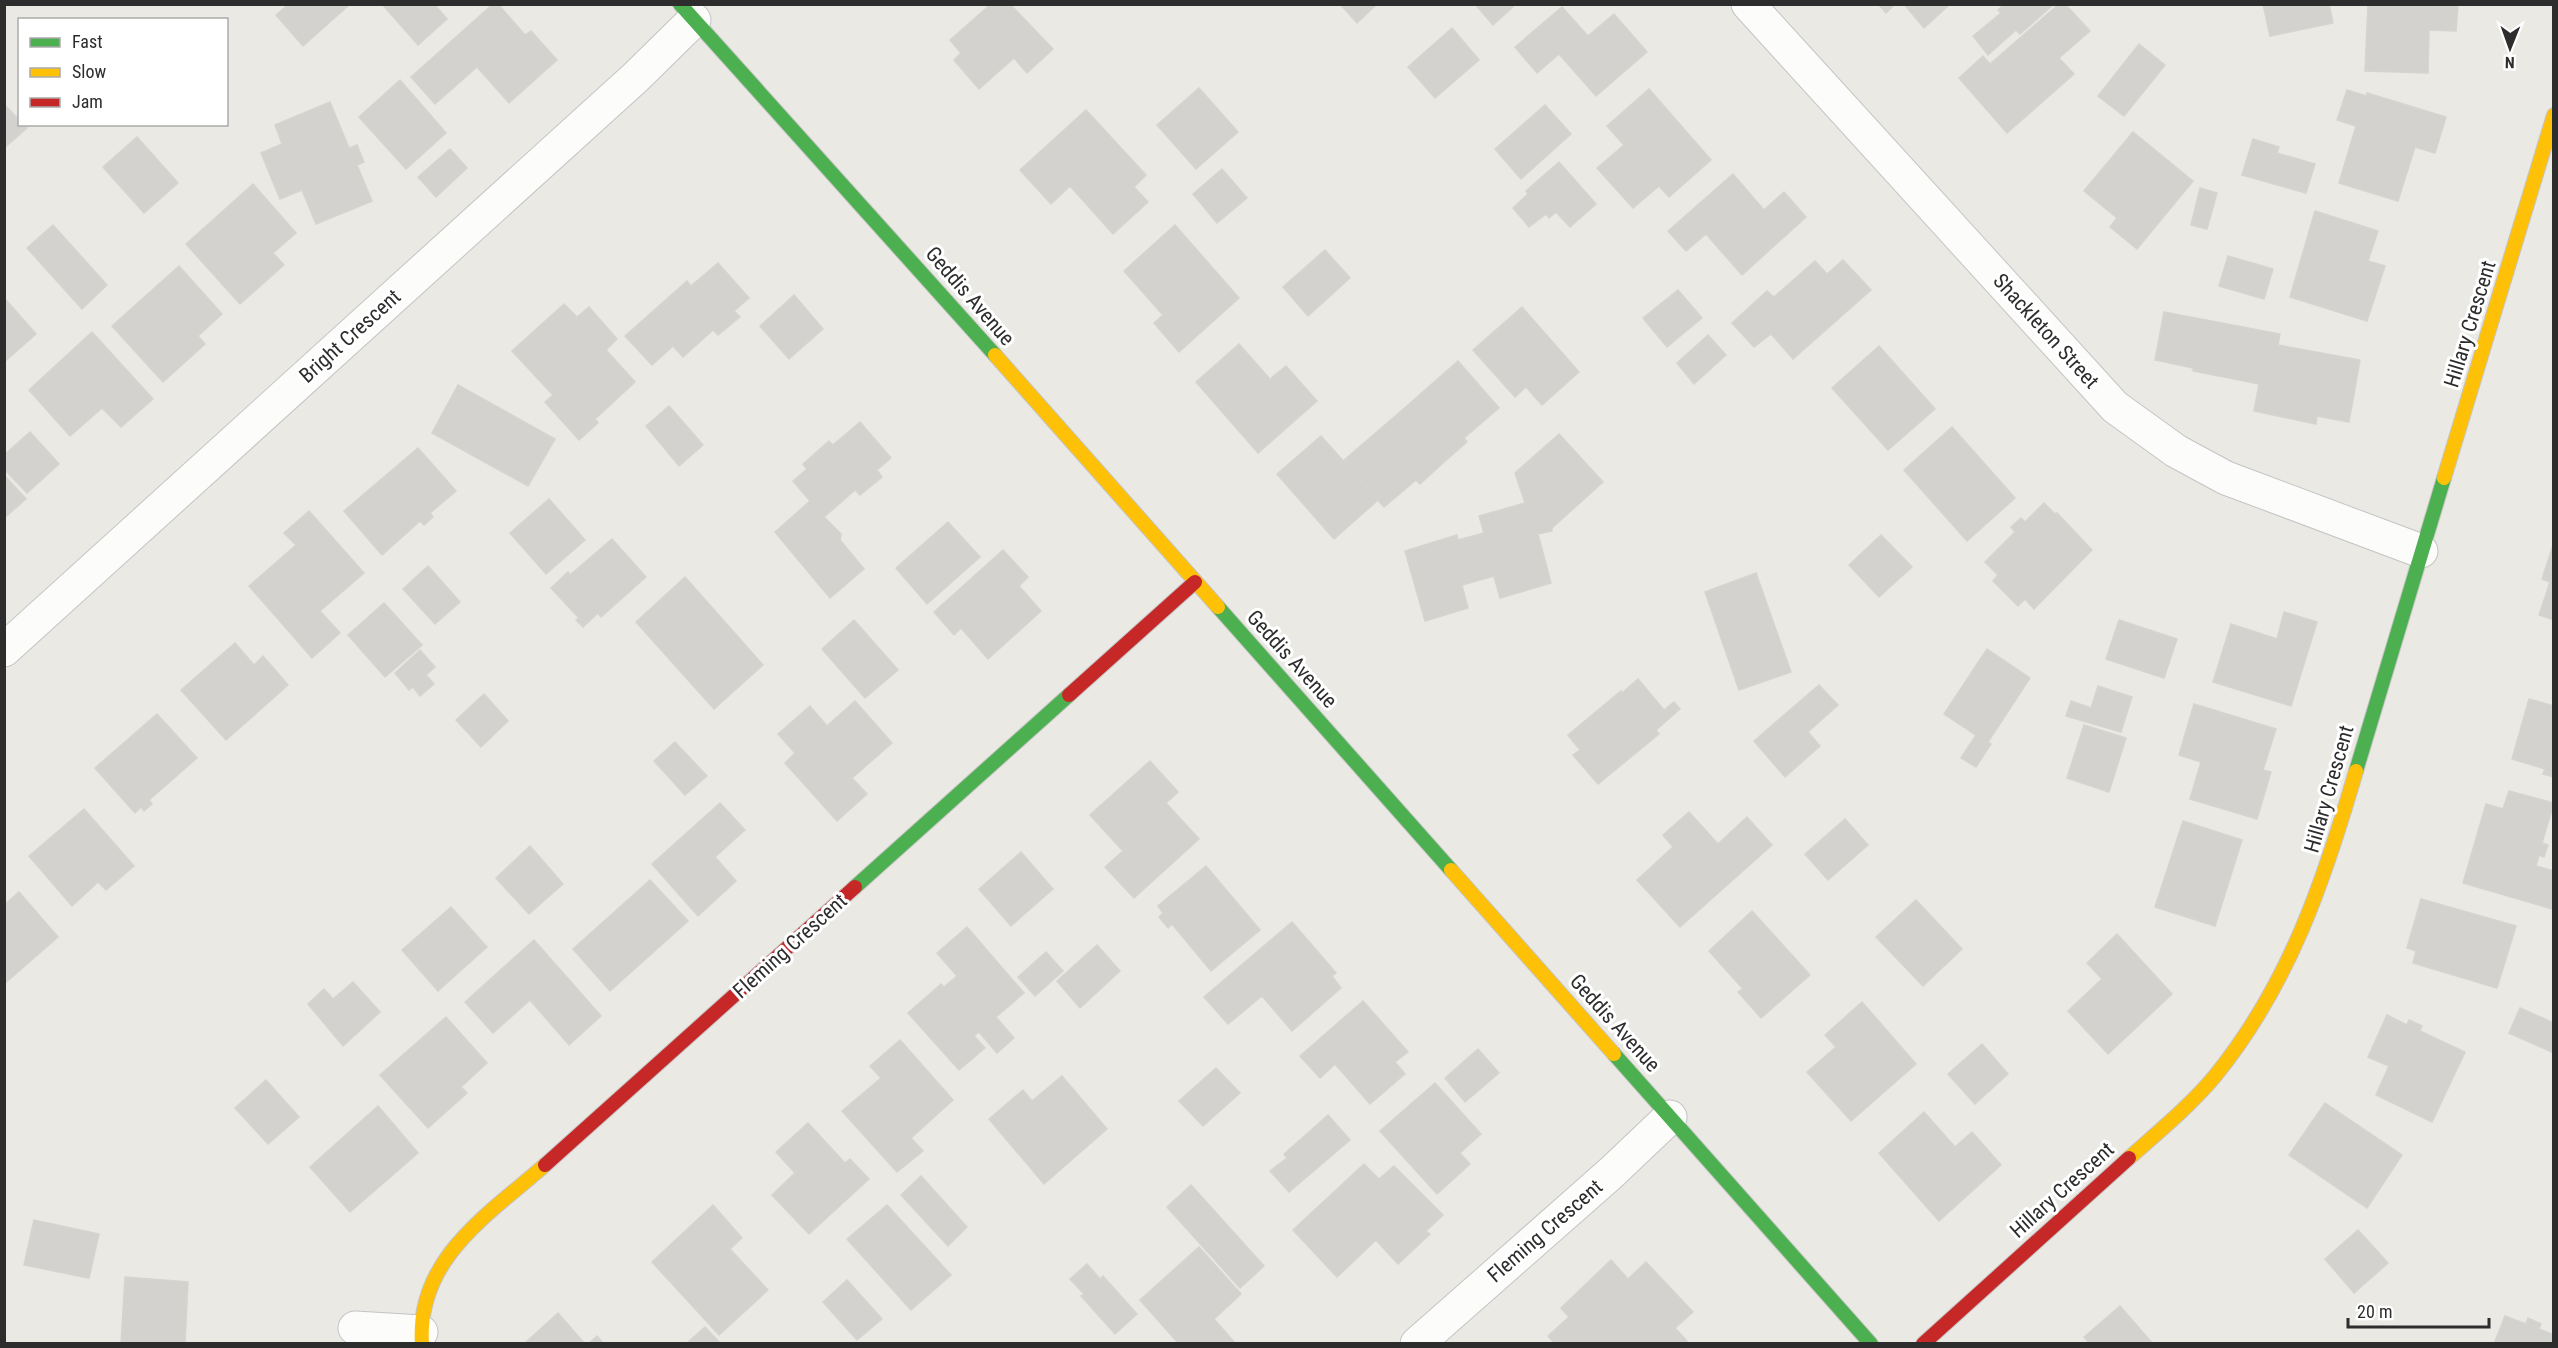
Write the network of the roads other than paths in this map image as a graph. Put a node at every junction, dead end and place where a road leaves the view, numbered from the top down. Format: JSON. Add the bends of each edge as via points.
{"nodes":[{"id":1,"x":1748,"y":4,"type":"edge"},
{"id":2,"x":687,"y":12,"type":"edge"},
{"id":3,"x":2553,"y":115,"type":"edge"},
{"id":4,"x":2421,"y":550,"type":"junction"},
{"id":5,"x":1195,"y":582,"type":"junction"},
{"id":6,"x":4,"y":650,"type":"edge"},
{"id":7,"x":1670,"y":1116,"type":"junction"},
{"id":8,"x":355,"y":1328,"type":"dead end"},
{"id":9,"x":422,"y":1338,"type":"edge"},
{"id":10,"x":1417,"y":1344,"type":"edge"},
{"id":11,"x":1871,"y":1344,"type":"edge"},
{"id":12,"x":1923,"y":1344,"type":"edge"}],
"edges":[{"from":1,"to":4,"type":"street","name":"Shackleton Street","via":[[2115,407],[2176,451],[2226,477]]},
{"from":2,"to":5,"type":"street","name":"Geddis Avenue"},
{"from":2,"to":6,"type":"street","name":"Bright Crescent","via":[[636,76]]},
{"from":3,"to":4,"type":"street","name":"Hillary Crescent","via":[[2494,320]]},
{"from":4,"to":12,"type":"street","name":"Hillary Crescent","via":[[2330,860],[2283,972],[2252,1025],[2214,1077],[2169,1122]]},
{"from":5,"to":7,"type":"street","name":"Geddis Avenue"},
{"from":5,"to":9,"type":"street","name":"Fleming Crescent","via":[[462,1239],[438,1267],[423,1301]]},
{"from":7,"to":10,"type":"street","name":"Fleming Crescent"},
{"from":7,"to":11,"type":"street","name":"Geddis Avenue"},
{"from":8,"to":9,"type":"street","name":"Fleming Crescent"}]}
